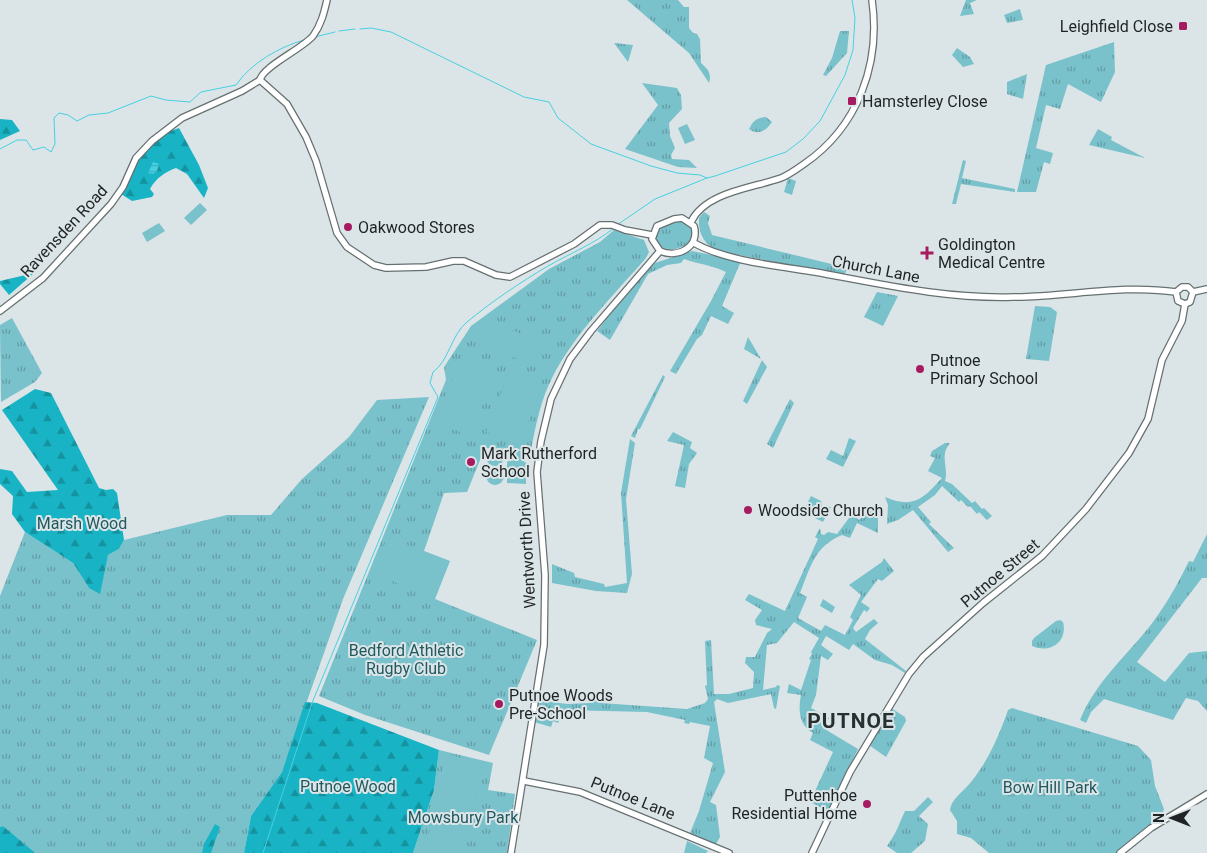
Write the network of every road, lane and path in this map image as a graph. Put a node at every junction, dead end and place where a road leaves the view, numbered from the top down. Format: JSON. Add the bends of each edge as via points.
{"nodes":[{"id":1,"x":327,"y":0,"type":"edge"},
{"id":2,"x":872,"y":0,"type":"edge"},
{"id":3,"x":260,"y":80,"type":"junction"},
{"id":4,"x":691,"y":222,"type":"junction"},
{"id":5,"x":652,"y":235,"type":"junction"},
{"id":6,"x":694,"y":243,"type":"junction"},
{"id":7,"x":660,"y":251,"type":"junction"},
{"id":8,"x":1207,"y":289,"type":"edge"},
{"id":9,"x":1176,"y":292,"type":"junction"},
{"id":10,"x":1193,"y":292,"type":"junction"},
{"id":11,"x":1185,"y":304,"type":"junction"},
{"id":12,"x":0,"y":311,"type":"edge"},
{"id":13,"x":524,"y":781,"type":"junction"},
{"id":14,"x":1207,"y":794,"type":"edge"},
{"id":15,"x":510,"y":853,"type":"edge"},
{"id":16,"x":729,"y":853,"type":"edge"},
{"id":17,"x":812,"y":853,"type":"edge"},
{"id":18,"x":1120,"y":853,"type":"edge"}],
"edges":[{"from":1,"to":3,"type":"street","name":"Ravensden Road","via":[[322,18],[310,39],[266,70]]},
{"from":2,"to":4,"type":"street","via":[[874,40],[871,64],[858,102],[836,136],[819,154],[784,178],[719,198],[696,214]]},
{"from":3,"to":5,"type":"street","via":[[287,104],[306,137],[339,238],[347,248],[374,265],[386,268],[426,267],[464,261],[496,275],[510,277],[574,244],[600,225]]},
{"from":3,"to":12,"type":"street","name":"Ravensden Road","via":[[242,92],[182,118],[152,141],[136,158],[111,204],[43,278]]},
{"from":4,"to":5,"type":"street","via":[[674,219],[657,226]]},
{"from":4,"to":6,"type":"street","via":[[696,232]]},
{"from":5,"to":7,"type":"street","via":[[653,243]]},
{"from":6,"to":7,"type":"street","via":[[676,253]]},
{"from":6,"to":9,"type":"street","name":"Church Lane","via":[[708,251],[763,263],[931,294],[1012,298],[1112,291]]},
{"from":7,"to":13,"type":"street","name":"Wentworth Drive","via":[[570,359],[551,399],[537,472],[545,575],[544,645]]},
{"from":8,"to":10,"type":"street"},
{"from":9,"to":10,"type":"street","via":[[1182,287]]},
{"from":9,"to":11,"type":"street","via":[[1178,301]]},
{"from":10,"to":11,"type":"street","via":[[1190,302]]},
{"from":11,"to":17,"type":"street","name":"Putnoe Street","via":[[1182,321],[1162,360],[1148,419],[1129,453],[1086,508],[1042,556],[923,657],[909,674],[850,772]]},
{"from":13,"to":15,"type":"street","name":"Wentworth Drive"},
{"from":13,"to":16,"type":"street","name":"Putnoe Lane","via":[[580,792]]},
{"from":14,"to":18,"type":"street","via":[[1151,828]]}]}
